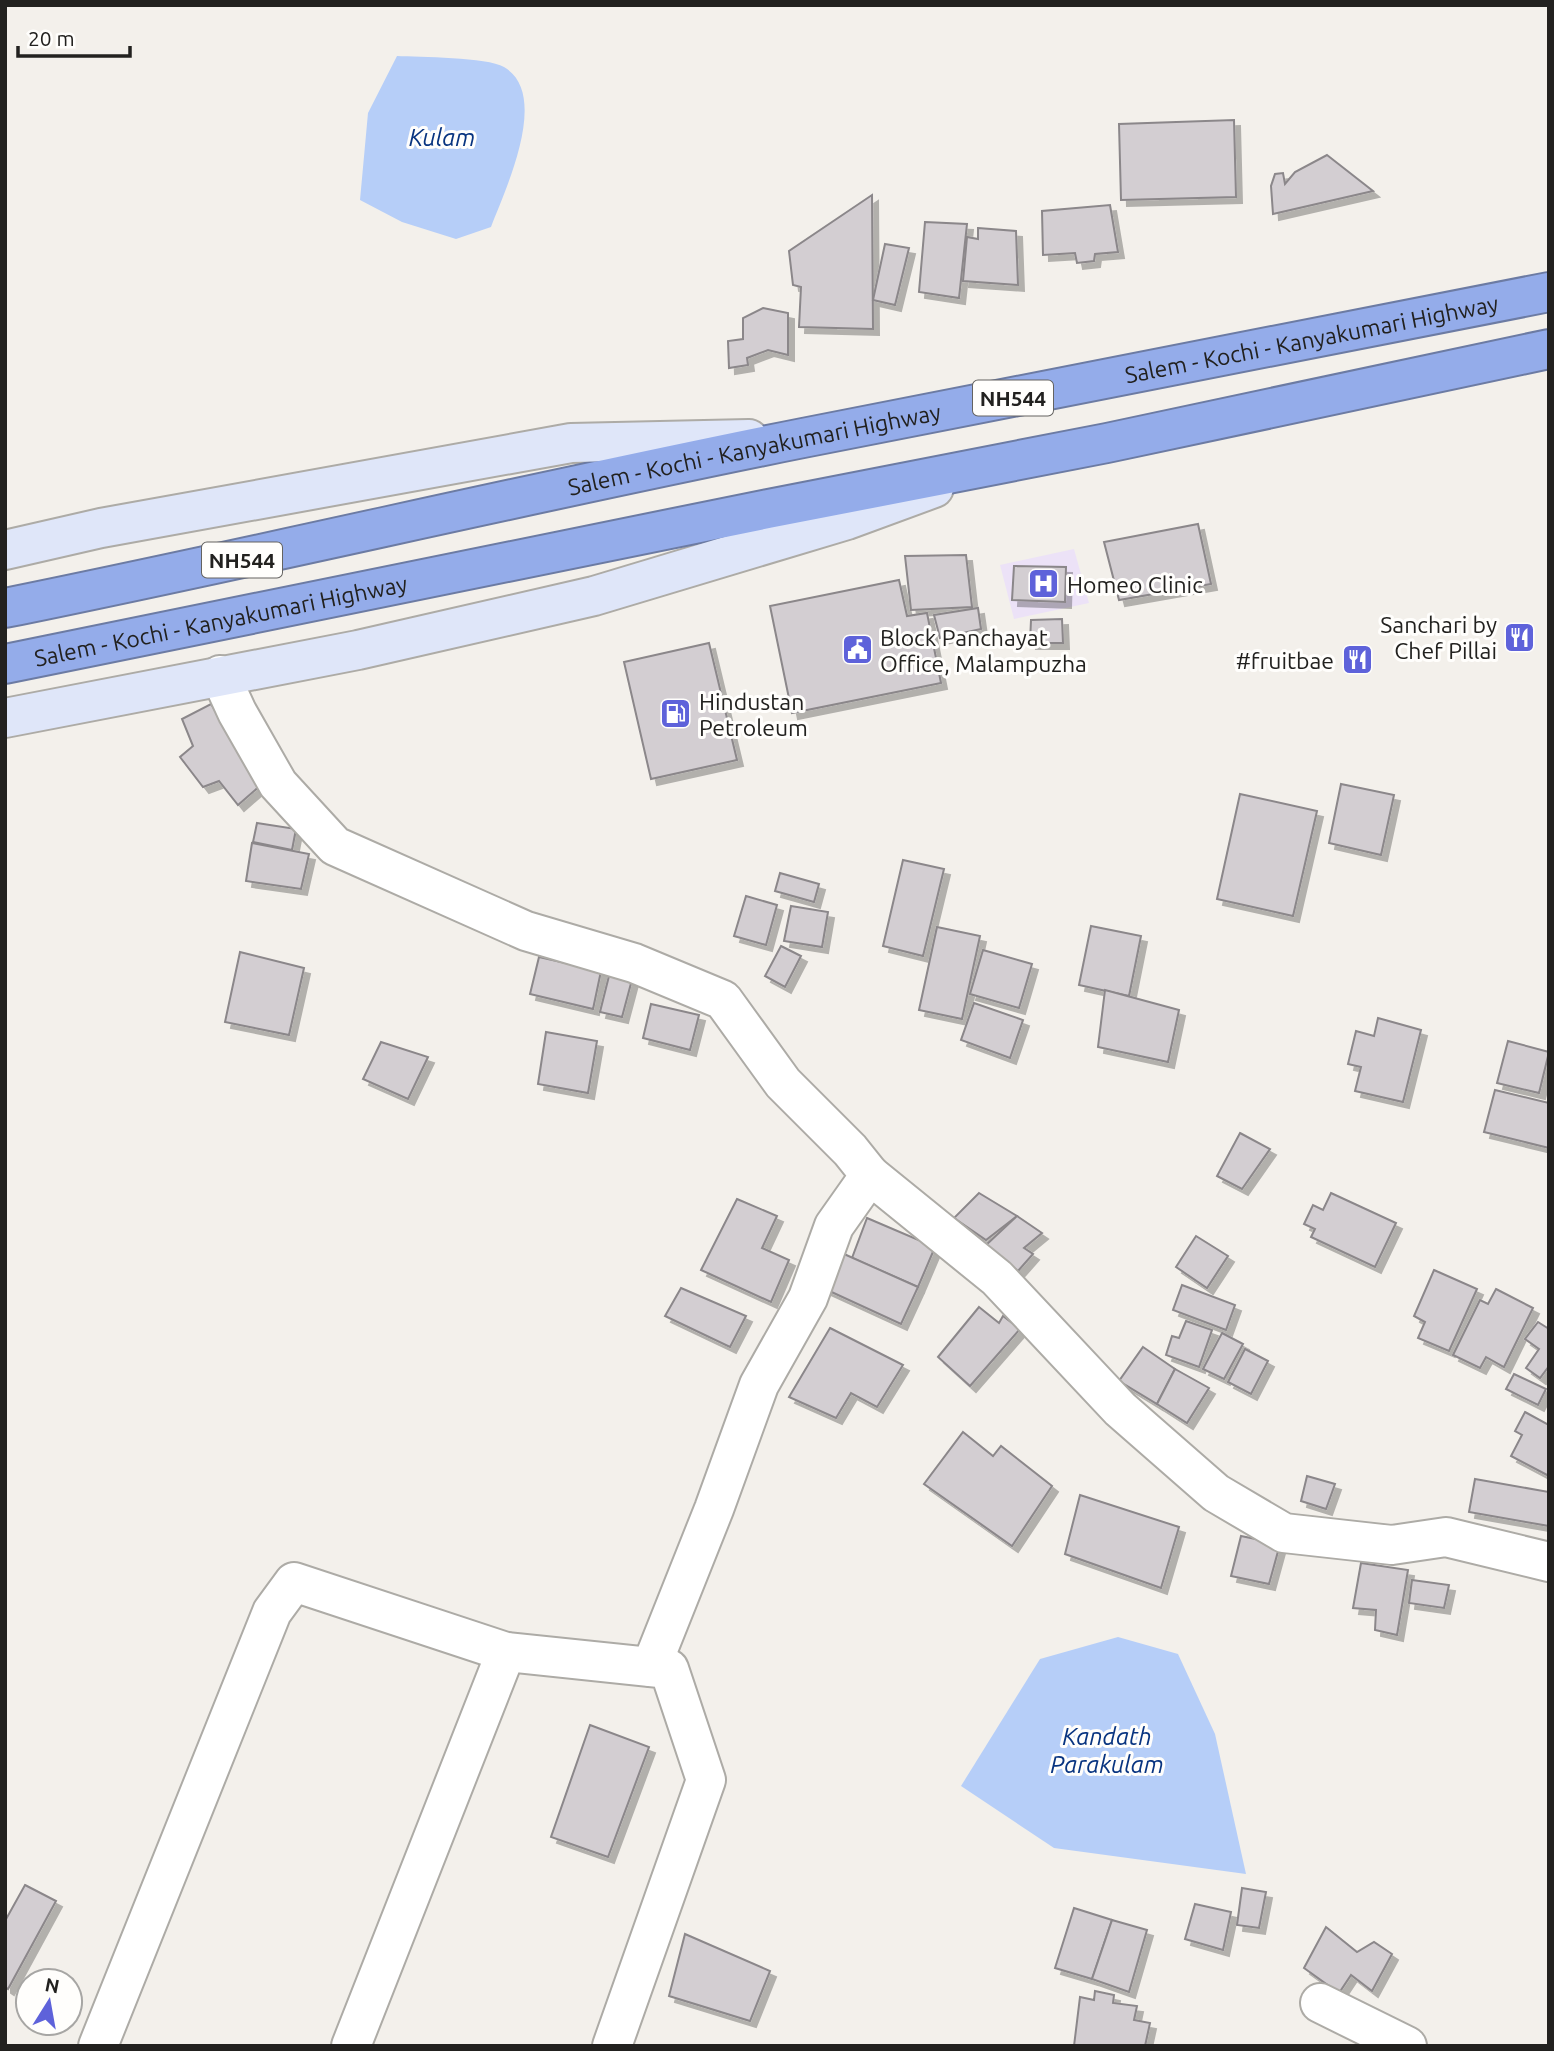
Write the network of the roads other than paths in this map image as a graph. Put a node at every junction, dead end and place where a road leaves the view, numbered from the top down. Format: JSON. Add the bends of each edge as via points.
{"nodes":[{"id":1,"x":1549,"y":292,"type":"edge"},
{"id":2,"x":1549,"y":349,"type":"edge"},
{"id":3,"x":803,"y":438,"type":"junction"},
{"id":4,"x":995,"y":464,"type":"junction"},
{"id":5,"x":5,"y":550,"type":"edge"},
{"id":6,"x":5,"y":608,"type":"edge"},
{"id":7,"x":5,"y":664,"type":"edge"},
{"id":8,"x":220,"y":675,"type":"junction"},
{"id":9,"x":5,"y":718,"type":"edge"},
{"id":10,"x":870,"y":1175,"type":"junction"},
{"id":11,"x":1549,"y":1562,"type":"edge"},
{"id":12,"x":506,"y":1652,"type":"junction"},
{"id":13,"x":650,"y":1667,"type":"junction"},
{"id":14,"x":1320,"y":2003,"type":"dead end"},
{"id":15,"x":98,"y":2046,"type":"edge"},
{"id":16,"x":351,"y":2046,"type":"edge"},
{"id":17,"x":612,"y":2046,"type":"edge"},
{"id":18,"x":1408,"y":2046,"type":"edge"}],
"edges":[{"from":1,"to":3,"type":"highway","name":"Salem - Kochi - Kanyakumari Highway","number":"NH544"},
{"from":2,"to":4,"type":"highway","name":"Salem - Kochi - Kanyakumari Highway","number":"NH544"},
{"from":3,"to":5,"type":"street","via":[[571,443]]},
{"from":3,"to":6,"type":"highway","name":"Salem - Kochi - Kanyakumari Highway","number":"NH544"},
{"from":4,"to":7,"type":"highway","name":"Salem - Kochi - Kanyakumari Highway","number":"NH544"},
{"from":4,"to":8,"type":"street","via":[[847,520],[594,596],[358,650]]},
{"from":8,"to":9,"type":"street"},
{"from":8,"to":10,"type":"street","via":[[278,783],[335,846],[526,931],[634,963],[723,1000],[783,1083]]},
{"from":10,"to":11,"type":"street","via":[[997,1278],[1119,1409],[1206,1485],[1284,1533],[1392,1545],[1446,1537]]},
{"from":10,"to":13,"type":"street","via":[[834,1226],[808,1298],[759,1385]]},
{"from":12,"to":13,"type":"street"},
{"from":12,"to":15,"type":"street","via":[[294,1582],[272,1612]]},
{"from":12,"to":16,"type":"street"},
{"from":13,"to":17,"type":"street","via":[[669,1670],[706,1780]]},
{"from":14,"to":18,"type":"street"}]}
